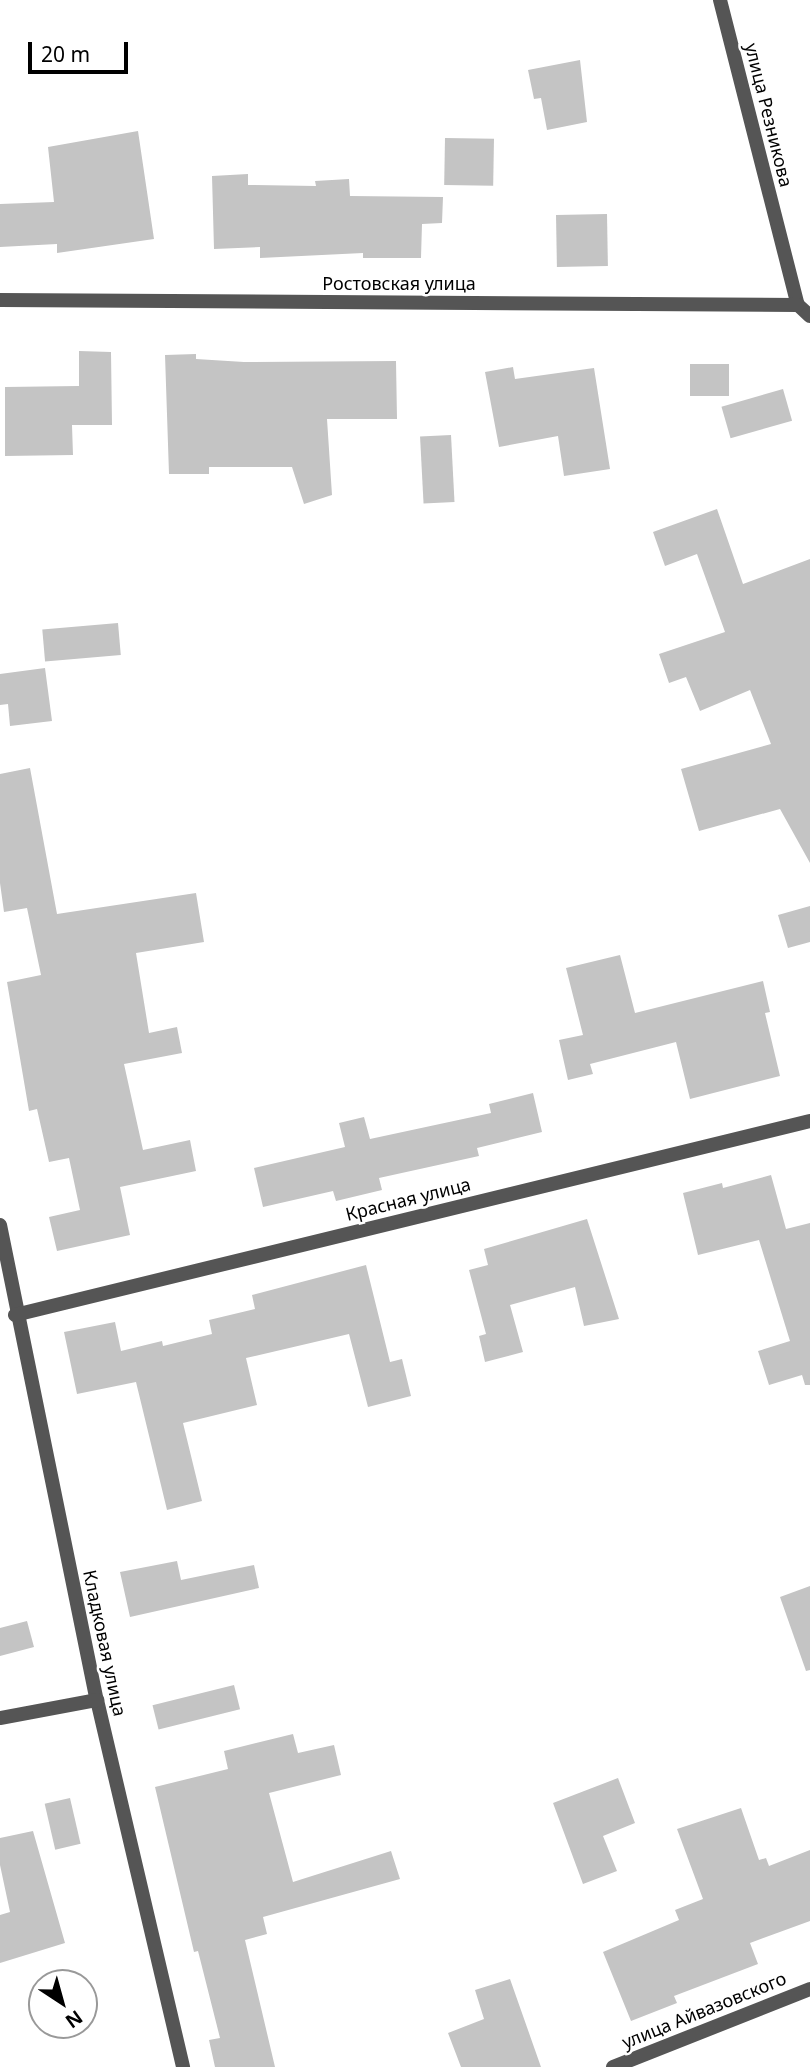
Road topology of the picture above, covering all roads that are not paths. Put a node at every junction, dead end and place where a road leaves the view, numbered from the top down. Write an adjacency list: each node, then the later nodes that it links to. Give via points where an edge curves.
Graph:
1 (720, 0): 3 (street, улица Резникова)
2 (0, 299): 3 (street, Ростовская улица)
3 (798, 305): 4 (street)
4 (810, 316)
5 (810, 1121): 7 (street, Красная улица)
6 (0, 1225): 7 (street, Кладковая улица)
7 (15, 1315): 8 (street, Кладковая улица)
8 (97, 1700): 9 (street); 11 (street, Кладковая улица)
9 (0, 1718)
10 (810, 1989): 12 (street, улица Айвазовского)
11 (183, 2067)
12 (613, 2067)

